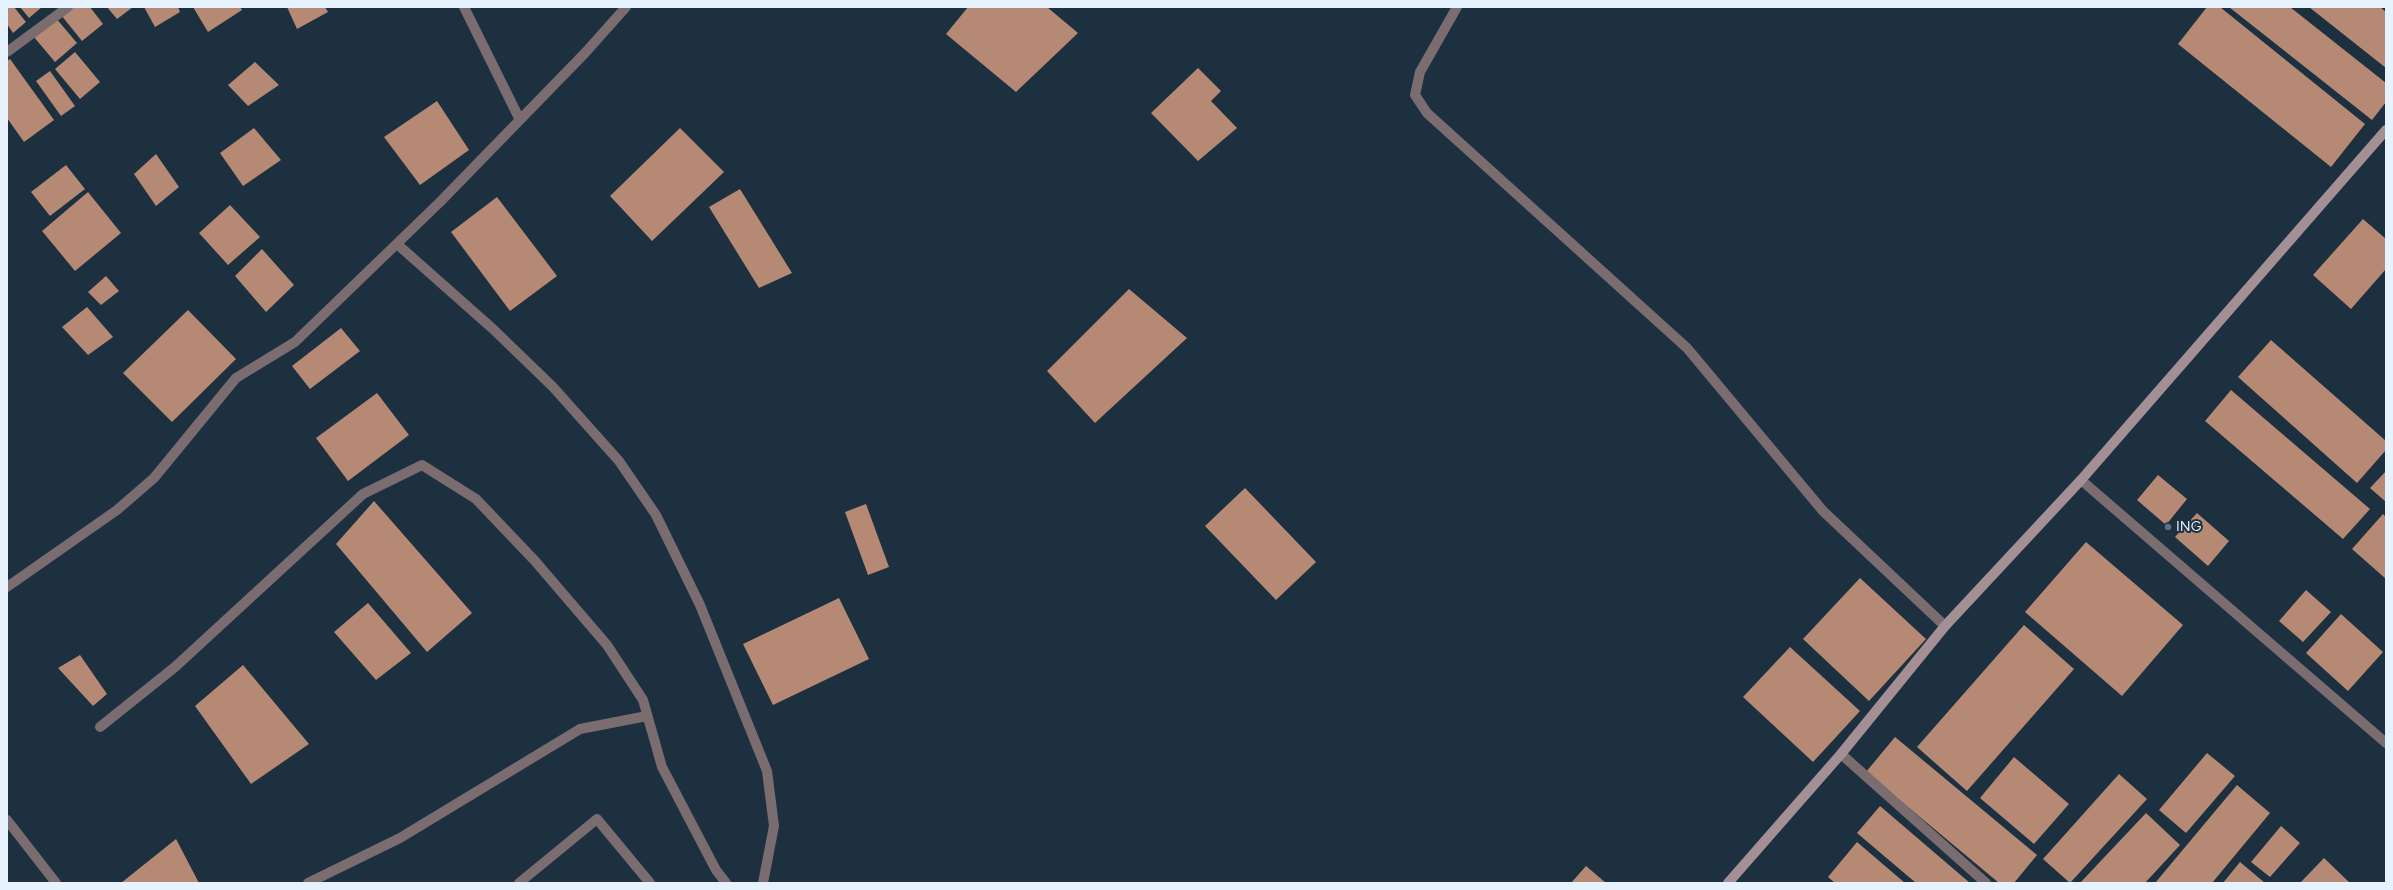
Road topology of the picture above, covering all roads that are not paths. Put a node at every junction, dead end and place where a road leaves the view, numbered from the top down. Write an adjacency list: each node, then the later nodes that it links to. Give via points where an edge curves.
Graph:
1 (68, 7): 5 (street)
2 (464, 7): 6 (street)
3 (626, 7): 6 (street)
4 (1457, 7): 11 (street, via 1420,72 1415,95 1427,113 1687,348 1822,511)
5 (7, 52)
6 (520, 120): 8 (street)
7 (2386, 130): 9 (street)
8 (397, 244): 10 (street, via 295,342 236,378 154,478 117,510); 22 (street, via 493,329 553,387 619,461 656,515 700,605 767,771 774,826)
9 (2081, 480): 11 (street); 14 (street)
10 (7, 587)
11 (1945, 626): 15 (street)
12 (647, 716): 13 (street, via 642,700 607,645 536,561 476,499 422,465 363,494 175,667); 18 (street, via 580,729 400,838); 21 (street, via 662,767 716,870)
13 (100, 727)
14 (2386, 743)
15 (1841, 754): 23 (street); 24 (street)
16 (7, 820): 17 (street)
17 (56, 883)
18 (308, 883)
19 (519, 883): 20 (street, via 597,819)
20 (650, 883)
21 (726, 883)
22 (763, 883)
23 (1728, 883)
24 (1986, 883)

